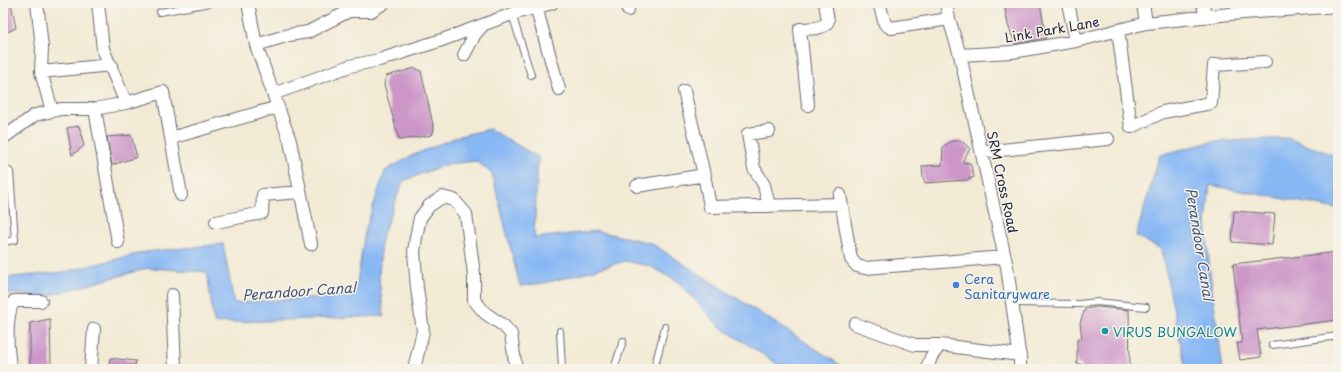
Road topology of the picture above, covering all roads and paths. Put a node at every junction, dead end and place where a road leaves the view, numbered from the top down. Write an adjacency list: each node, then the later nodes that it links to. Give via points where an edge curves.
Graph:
1 (37, 3): 29 (street, via 42,47)
2 (98, 3): 28 (street, via 103,49)
3 (210, 3): 17 (lane)
4 (248, 3): 24 (street)
5 (384, 3): 24 (street, via 371,11 349,11 308,32)
6 (552, 3): 14 (street)
7 (825, 3): 35 (street, via 827,24 822,27 800,29)
8 (879, 3): 19 (street, via 885,24 891,28)
9 (946, 3): 19 (street, SRM Cross Road)
10 (1068, 3): 23 (street)
11 (1143, 3): 21 (street)
12 (1203, 3): 18 (street)
13 (1338, 6): 15 (street, Link Park Lane)
14 (536, 7): 16 (street); 31 (street)
15 (1272, 7): 18 (street, Link Park Lane)
16 (510, 8): 20 (street); 30 (lane)
17 (160, 12)
18 (1205, 17): 21 (street, Link Park Lane)
19 (949, 19): 26 (street, SRM Cross Road)
20 (484, 24): 25 (street, via 475,34); 33 (street, via 379,60 350,66)
21 (1146, 24): 22 (street, Link Park Lane)
22 (1118, 30): 23 (street, Link Park Lane); 27 (street, via 1131,127 1163,112 1211,103 1214,65)
23 (1076, 41): 26 (street, Link Park Lane, via 1012,52)
24 (256, 45): 33 (street)
25 (464, 55)
26 (960, 55): 43 (street, SRM Cross Road)
27 (1265, 62)
28 (110, 65): 29 (street); 34 (street)
29 (41, 72): 38 (street)
30 (531, 75)
31 (559, 89)
32 (684, 91): 45 (street)
33 (273, 94): 36 (street)
34 (126, 103): 37 (street); 41 (street, via 163,92)
35 (808, 105)
36 (278, 107): 41 (street); 47 (street, via 290,141)
37 (95, 109): 38 (street); 52 (street)
38 (52, 111): 40 (street, via 35,115)
39 (769, 131): 49 (street, via 748,134 754,168 764,185)
40 (3, 138)
41 (171, 138): 48 (street)
42 (1108, 139): 43 (street)
43 (982, 152): 54 (street, SRM Cross Road)
44 (3, 166): 51 (lane, via 10,172 16,240)
45 (705, 175): 46 (street); 49 (street, via 710,207)
46 (637, 186)
47 (300, 192): 50 (street, via 262,195 262,213); 53 (street)
48 (181, 195)
49 (769, 206): 54 (street, via 840,200 851,259 856,266 865,268)
50 (216, 222)
51 (3, 242)
52 (118, 242)
53 (311, 244)
54 (1005, 257): 57 (street, SRM Cross Road)
55 (172, 295): 70 (street)
56 (41, 301): 68 (street, via 14,302 11,307 8,316 9,359)
57 (1012, 303): 58 (lane, via 1098,302); 67 (street, SRM Cross Road)
58 (1146, 308)
59 (855, 324): 65 (street, via 915,345)
60 (665, 327): 75 (lane)
61 (94, 329): 69 (street)
62 (560, 331): 73 (lane)
63 (1338, 336): 66 (lane)
64 (623, 341): 74 (lane)
65 (940, 345): 67 (street); 76 (street, via 931,357)
66 (1272, 345)
67 (1020, 355): 77 (street, SRM Cross Road)
68 (12, 369)
69 (92, 369)
70 (175, 369)
71 (414, 369): 72 (street, via 423,331 414,252 416,237 420,218 429,206 442,197 454,200 466,214 474,274 474,300 485,313 511,334)
72 (516, 369)
73 (562, 369)
74 (614, 369)
75 (654, 369)
76 (927, 369)
77 (1020, 369)

